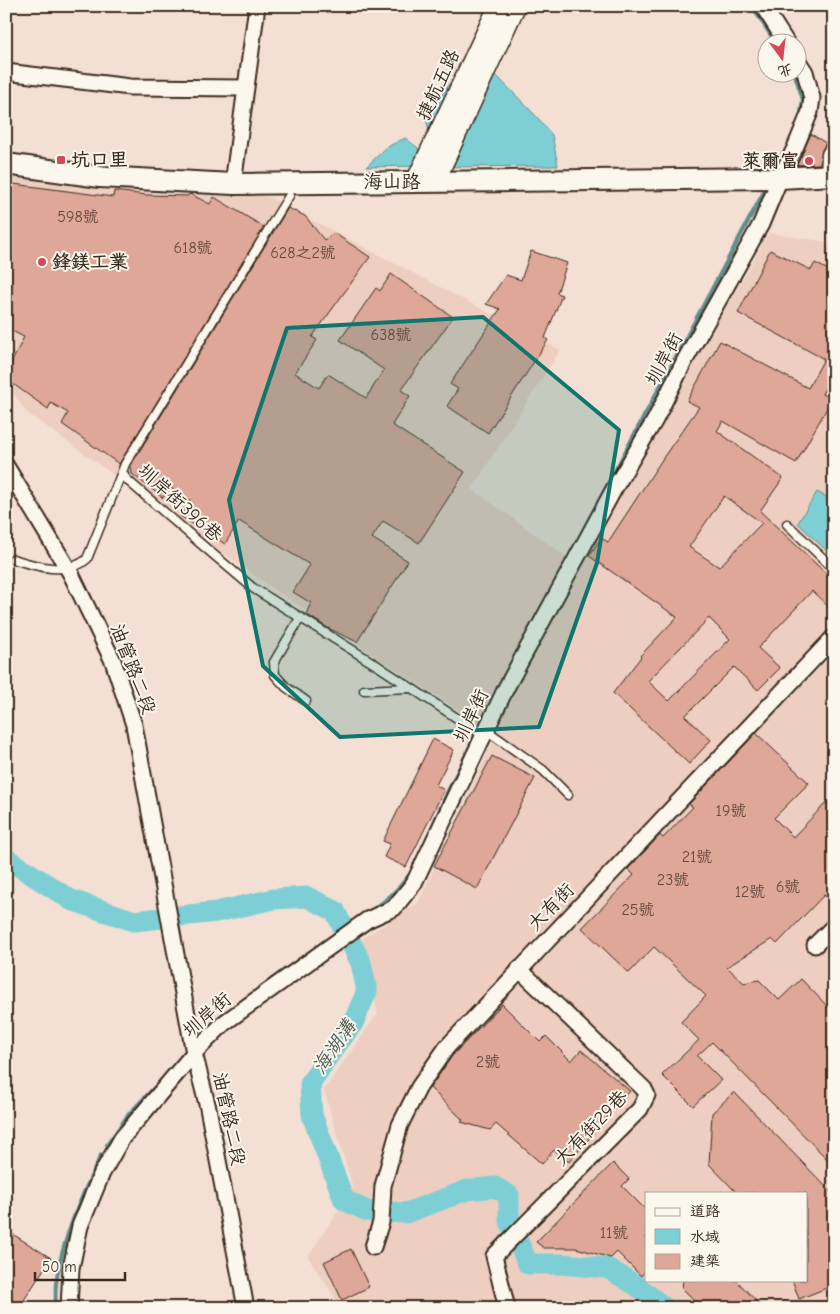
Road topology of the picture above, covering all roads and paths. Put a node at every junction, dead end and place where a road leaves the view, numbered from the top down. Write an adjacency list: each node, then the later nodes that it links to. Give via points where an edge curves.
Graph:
1 (257, 6): 8 (street)
2 (498, 6): 13 (street, 捷航五路)
3 (516, 6): 13 (street, 捷航五路)
4 (763, 6): 5 (street)
5 (780, 32)
6 (6, 72): 8 (street, via 130,87)
7 (808, 82): 12 (street, 圳岸街, via 812,98 810,112)
8 (245, 88): 14 (street)
9 (834, 150): 11 (street)
10 (6, 164): 14 (main road, 海山路, via 100,177)
11 (832, 174): 12 (main road, 海山路)
12 (780, 178): 13 (main road, 海山路); 27 (street, 圳岸街, via 761,224 614,489)
13 (425, 182): 14 (main road, 海山路)
14 (234, 184)
15 (289, 196): 17 (lane, 圳岸街396巷)
16 (6, 466): 20 (street, 油管路二段)
17 (122, 472): 20 (lane, via 87,559 79,566); 22 (lane, 圳岸街396巷, via 238,576)
18 (787, 524): 21 (lane)
19 (13, 560): 20 (lane, via 37,567)
20 (68, 568): 32 (street, 油管路二段, via 113,661 134,725)
21 (834, 569)
22 (300, 618): 24 (lane, 圳岸街396巷); 26 (lane, via 274,662 275,674 286,687)
23 (834, 637): 31 (street, 大有街)
24 (410, 688): 25 (lane); 27 (lane, 圳岸街396巷)
25 (364, 690)
26 (306, 701)
27 (484, 734): 28 (lane, 圳岸街396巷, via 542,770); 32 (street, 圳岸街, via 414,883 394,908 367,920 328,946 224,1023)
28 (568, 795)
29 (834, 926): 30 (street)
30 (815, 945)
31 (519, 970): 33 (street, 大有街, via 447,1047 419,1087 400,1126 383,1186 381,1222); 36 (street, 大有街29巷, via 647,1095 640,1109 494,1256)
32 (194, 1053): 34 (street, 圳岸街, via 122,1138 102,1173 80,1226 71,1268); 35 (street, 油管路二段, via 208,1108)
33 (373, 1247)
34 (68, 1308)
35 (246, 1308)
36 (507, 1308)

